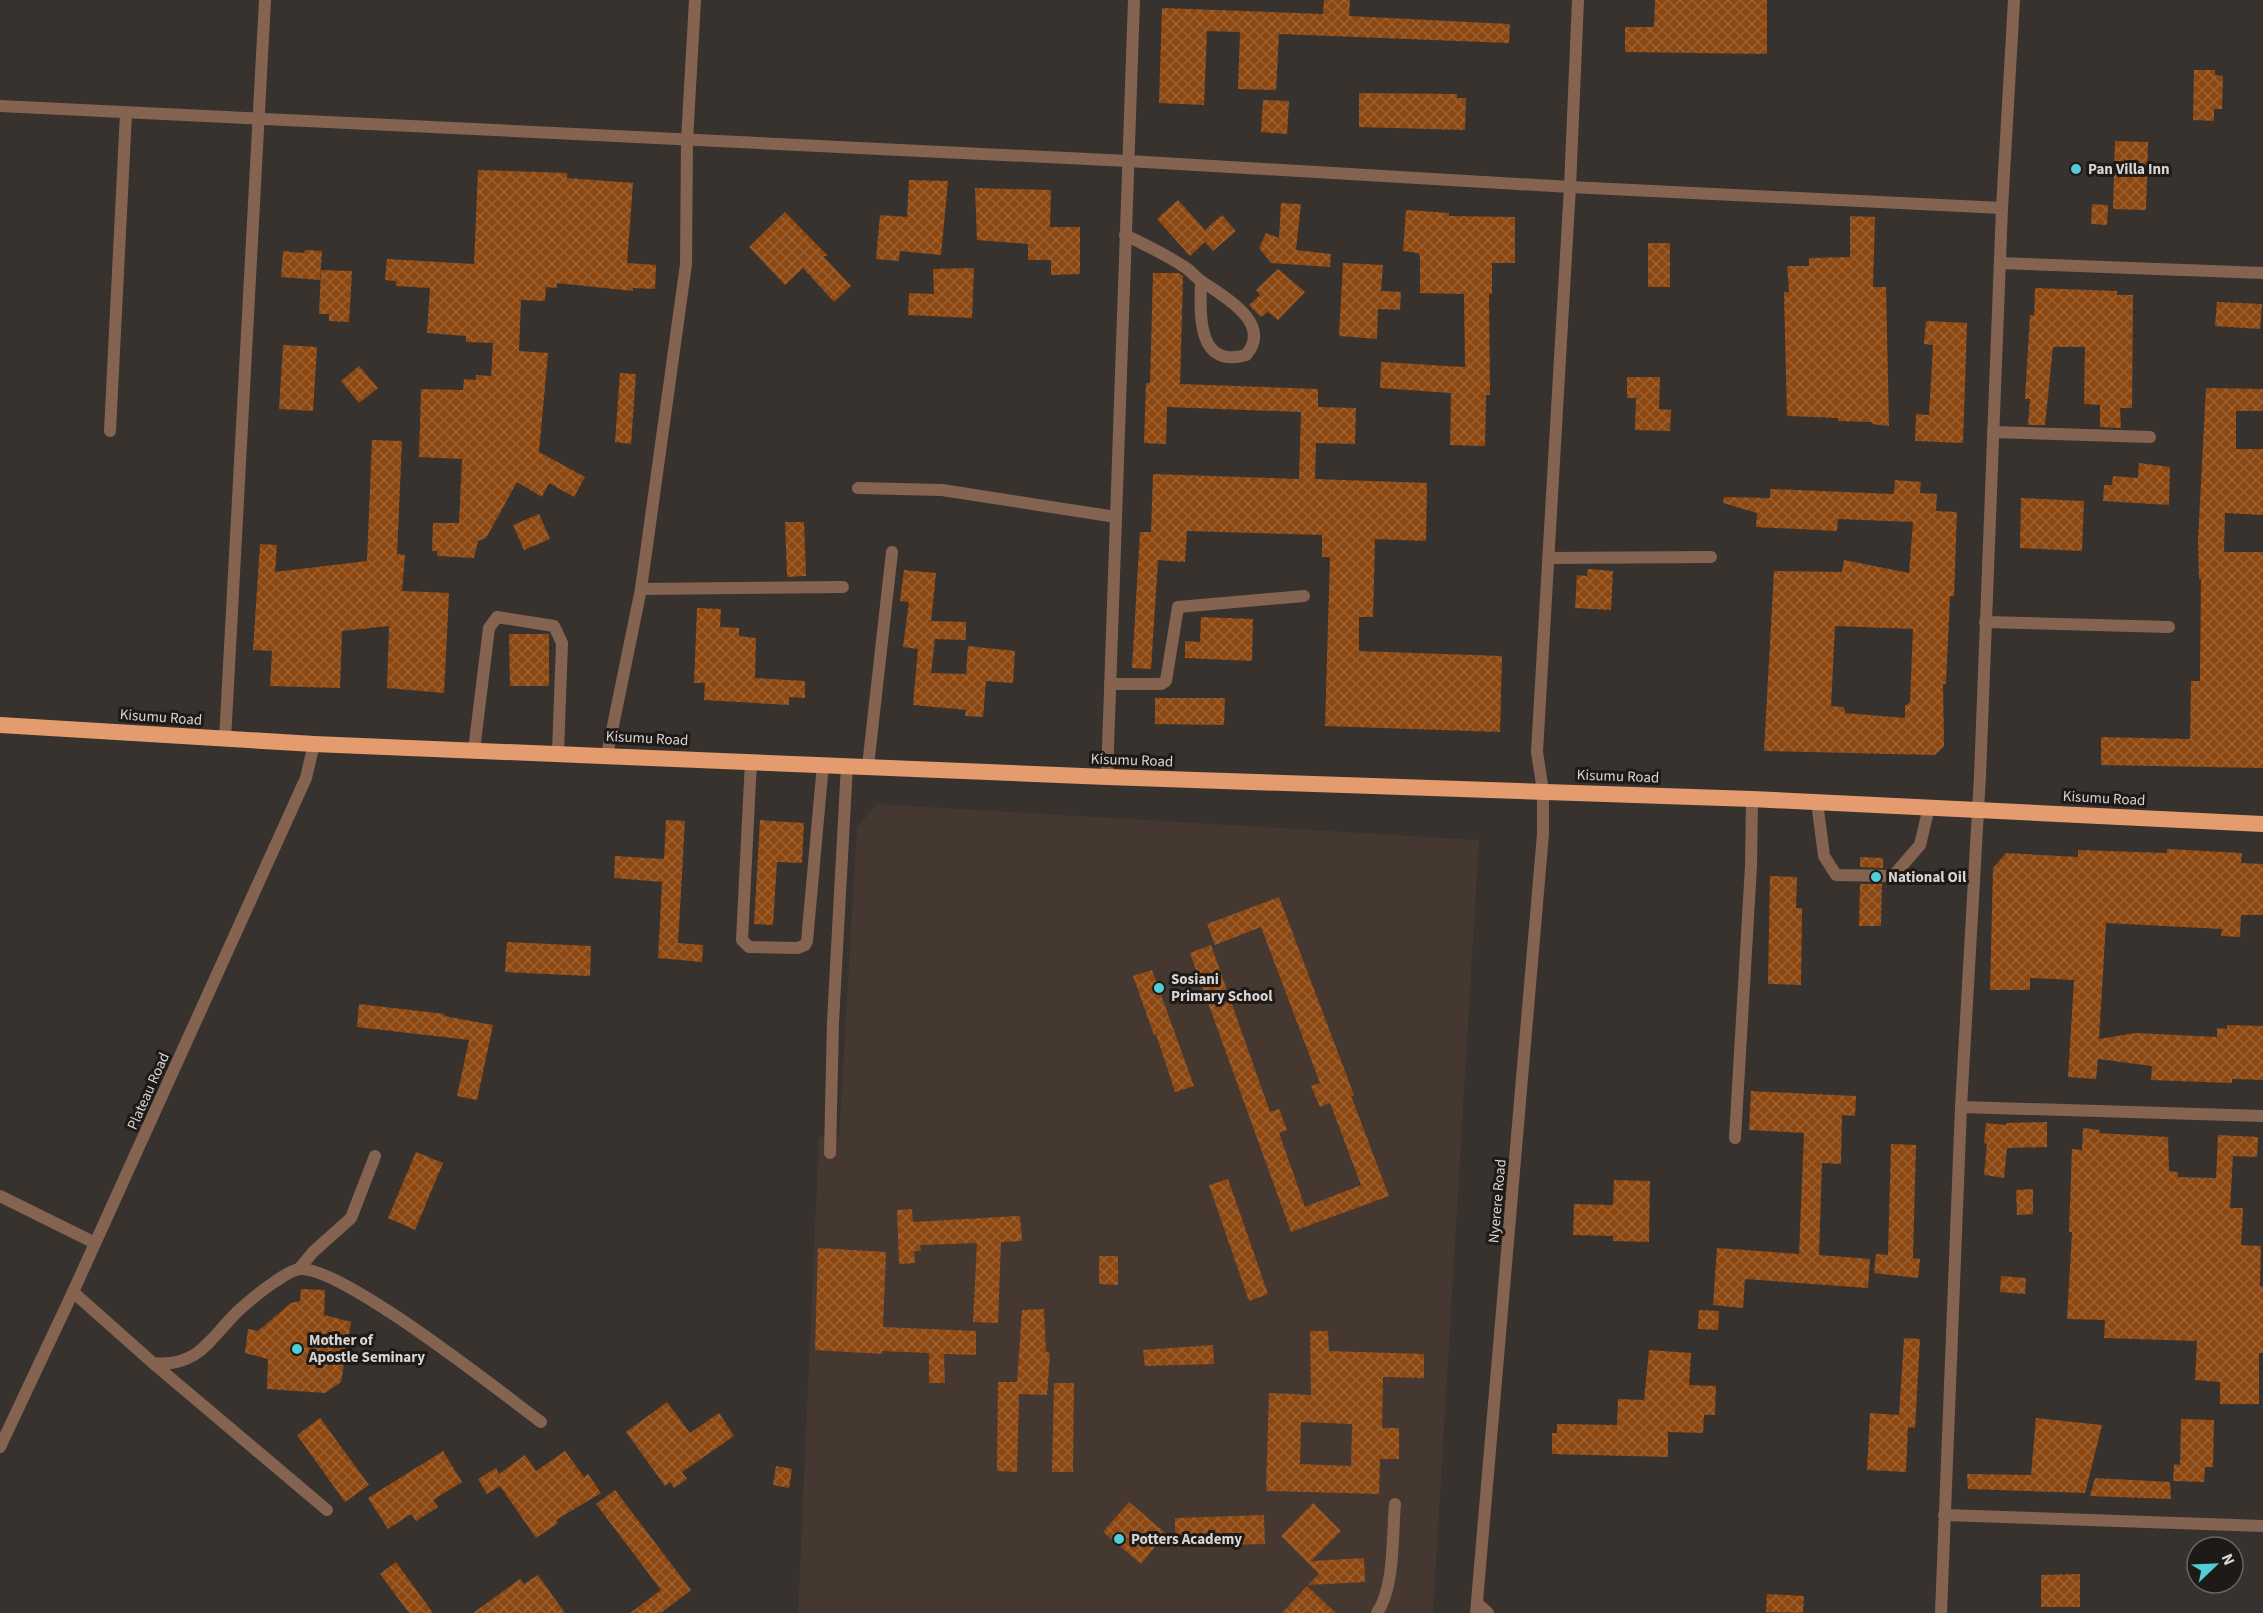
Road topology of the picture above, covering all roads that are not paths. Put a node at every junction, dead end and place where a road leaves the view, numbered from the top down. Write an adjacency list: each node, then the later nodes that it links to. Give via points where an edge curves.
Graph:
1 (265, 0): 8 (street)
2 (695, 0): 9 (street)
3 (1134, 0): 10 (street)
4 (1578, 0): 11 (street, Nyerere Road)
5 (2014, 0): 12 (street)
6 (0, 106): 7 (street)
7 (126, 113): 8 (street); 17 (street)
8 (260, 120): 9 (street); 32 (street)
9 (687, 140): 10 (street); 26 (street, via 686,264)
10 (1128, 161): 11 (street); 13 (street)
11 (1570, 187): 12 (street); 24 (street, Nyerere Road)
12 (2002, 208): 14 (street)
13 (1125, 234): 16 (street, via 1189,270); 21 (street)
14 (2000, 263): 15 (street); 18 (street)
15 (2263, 273)
16 (1201, 282): 16 (street, via 1202,330 1207,342 1224,357 1246,355 1254,337 1244,312)
17 (110, 431)
18 (1993, 432): 19 (street); 28 (street)
19 (2150, 438)
20 (858, 488): 21 (street, via 942,490)
21 (1116, 517): 30 (street)
22 (891, 552): 40 (street)
23 (1711, 557): 24 (street)
24 (1548, 558): 42 (street, Nyerere Road, via 1537,752)
25 (843, 587): 26 (street)
26 (641, 589): 36 (street)
27 (1304, 596): 30 (street, via 1178,608 1166,681)
28 (1984, 622): 29 (street); 46 (street)
29 (2169, 627)
30 (1110, 684): 41 (street)
31 (0, 725): 32 (highway, Kisumu Road)
32 (225, 740): 33 (highway, Kisumu Road)
33 (314, 744): 34 (highway, Kisumu Road); 54 (street, Plateau Road, via 306,778)
34 (474, 750): 35 (highway, Kisumu Road); 35 (street, via 489,628 497,617 554,626 558,632 562,643)
35 (558, 753): 36 (highway, Kisumu Road)
36 (607, 755): 37 (highway, Kisumu Road)
37 (751, 761): 38 (highway, Kisumu Road); 38 (street, via 742,940 749,947 798,948 807,941)
38 (823, 764): 39 (highway, Kisumu Road)
39 (847, 765): 40 (highway, Kisumu Road); 51 (street)
40 (868, 766): 41 (highway, Kisumu Road)
41 (1107, 777): 42 (highway, Kisumu Road)
42 (1543, 791): 43 (highway, Kisumu Road); 64 (street, Nyerere Road, via 1542,846)
43 (1752, 799): 44 (highway, Kisumu Road); 50 (street)
44 (1817, 802): 45 (highway, Kisumu Road); 45 (street, via 1824,856 1836,875 1893,876 1920,846)
45 (1929, 807): 46 (highway, Kisumu Road)
46 (1976, 809): 47 (highway, Kisumu Road); 48 (street)
47 (2263, 824)
48 (1961, 1107): 49 (street); 62 (street)
49 (2263, 1116)
50 (1735, 1138)
51 (830, 1153)
52 (375, 1156): 55 (street, via 351,1218)
53 (0, 1196): 54 (street)
54 (95, 1243): 56 (street, Plateau Road)
55 (299, 1269): 57 (street, via 260,1292 204,1349 187,1360 169,1365); 58 (street, via 318,1272 365,1295)
56 (74, 1292): 57 (street); 59 (street, Plateau Road)
57 (153, 1363): 61 (street)
58 (541, 1422)
59 (0, 1447)
60 (1395, 1504): 65 (street, via 1388,1585)
61 (327, 1510)
62 (1944, 1515): 63 (street); 67 (street)
63 (2263, 1526)
64 (1477, 1608): 66 (street)
65 (1377, 1613)
66 (1488, 1613)
67 (1941, 1613)

